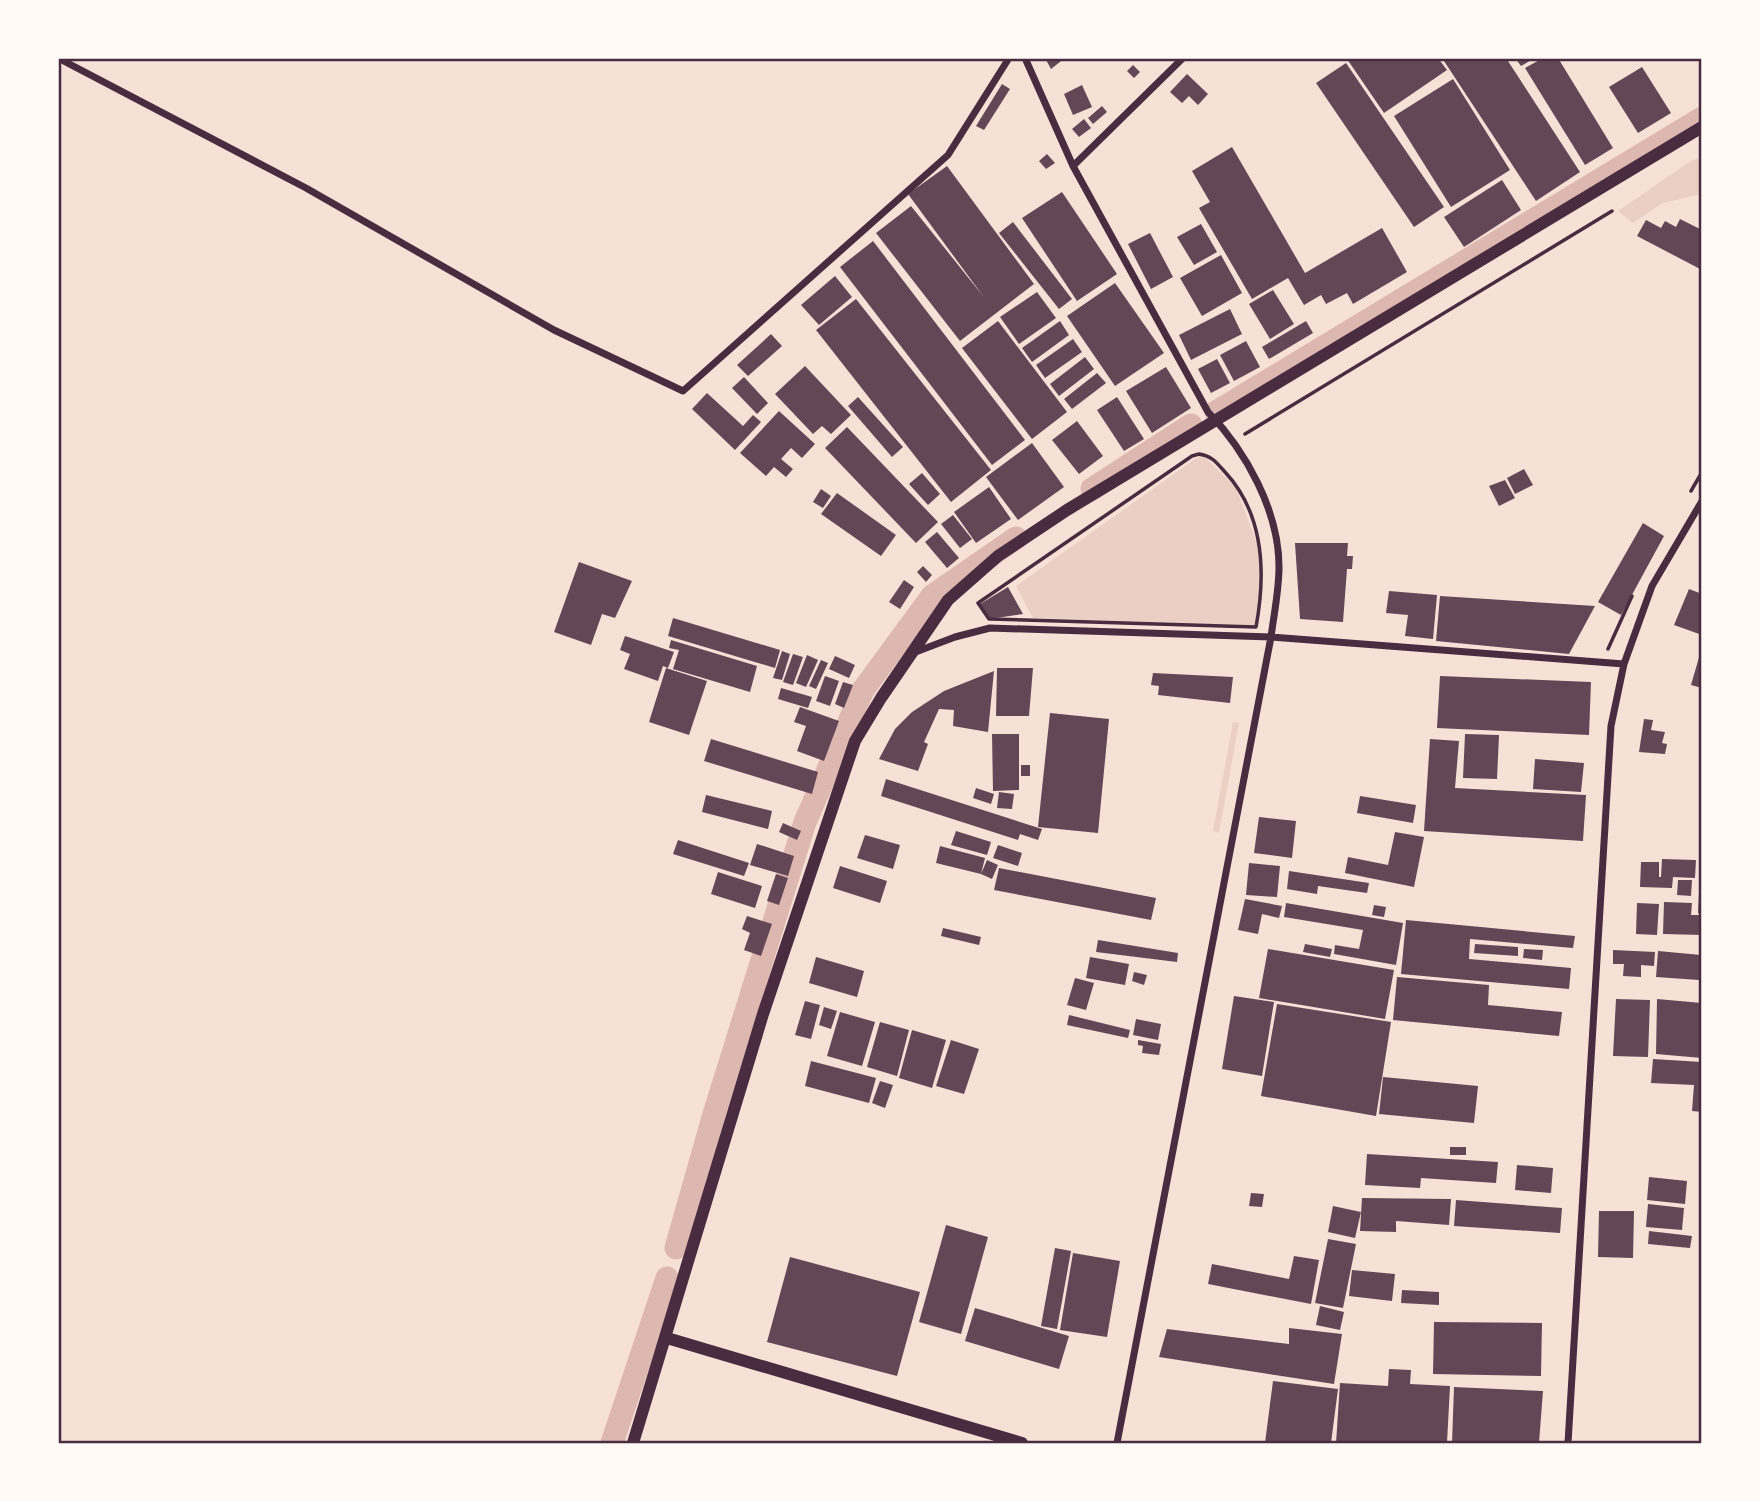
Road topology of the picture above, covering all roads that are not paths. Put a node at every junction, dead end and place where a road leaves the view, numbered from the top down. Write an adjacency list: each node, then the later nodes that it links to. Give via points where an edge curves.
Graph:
1 (58, 58): 2 (street, via 306,188 554,330 683,391 948,155)
2 (1009, 58)
3 (1025, 58): 8 (street)
4 (1183, 58): 8 (street)
5 (1702, 127): 7 (street)
6 (1702, 136): 7 (street)
7 (1684, 138): 9 (street)
8 (1073, 166): 9 (street, via 1208,412)
9 (1218, 422): 11 (street, via 1234,443 1271,515 1279,568); 12 (street, via 1143,462 998,556 947,600)
10 (1702, 501): 13 (street, via 1652,586)
11 (1271, 637): 12 (street, via 990,628); 13 (street); 17 (street)
12 (911, 653): 14 (street, via 855,741 763,1014)
13 (1624, 664): 18 (street, via 1611,726)
14 (667, 1338): 15 (street); 16 (street)
15 (633, 1443)
16 (1022, 1443)
17 (1116, 1443)
18 (1568, 1443)

